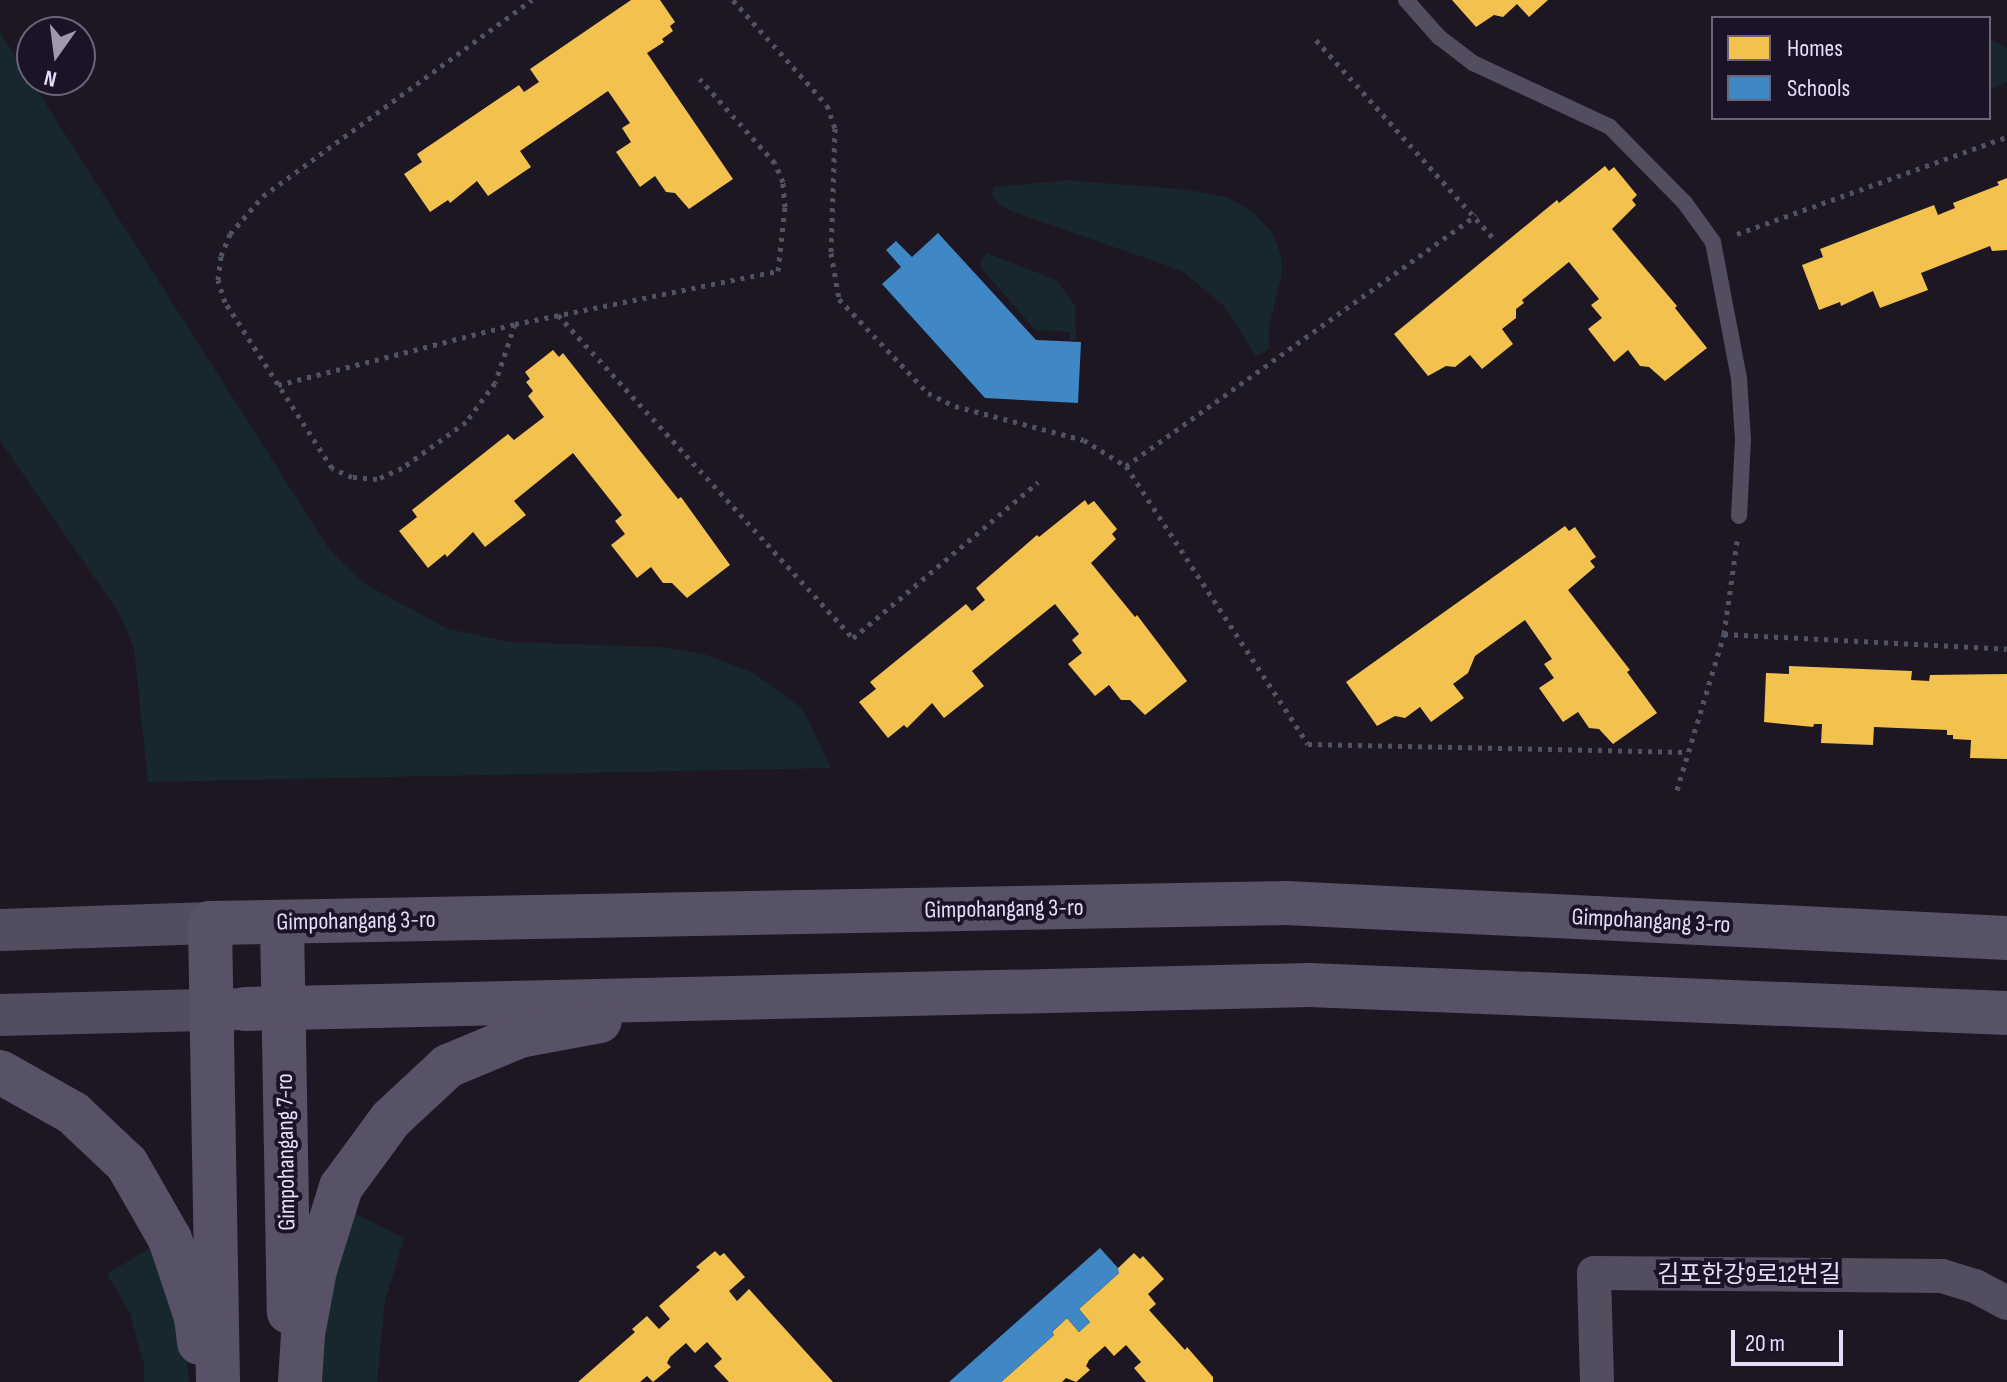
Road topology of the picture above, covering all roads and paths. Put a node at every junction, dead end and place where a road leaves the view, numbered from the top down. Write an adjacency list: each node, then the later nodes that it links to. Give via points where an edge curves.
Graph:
1 (532, 0): 12 (path, via 263,196 230,234 218,280 225,302)
2 (733, 0): 13 (path, via 827,105 835,128 831,253 839,299 928,393 955,406 1084,440)
3 (1406, 0): 9 (lane, via 1439,37 1473,63 1610,127 1685,203)
4 (1316, 40): 7 (path)
5 (700, 79): 10 (path, via 775,163 783,182 778,271)
6 (2007, 137): 9 (path)
7 (1476, 215): 8 (path); 13 (path)
8 (1495, 240)
9 (1713, 242): 15 (lane, via 1739,378)
10 (558, 314): 11 (path); 14 (path, via 853,638)
11 (515, 324): 12 (path); 12 (path, via 495,383 466,422 402,468 377,479 332,468)
12 (278, 385)
13 (1126, 466): 18 (path, via 1308,744)
14 (1038, 482)
15 (1739, 516): 16 (path)
16 (1724, 634): 17 (path); 18 (path)
17 (2007, 649)
18 (1688, 752): 19 (path)
19 (1677, 790)
20 (210, 923): 21 (main road, Gimpohangang 3-ro); 22 (street, Gimpohangang 3-ro); 25 (main road, Gimpohangang 7-ro)
21 (282, 923): 23 (main road, Gimpohangang 3-ro, via 1286,903); 25 (main road, Gimpohangang 7-ro)
22 (0, 930)
23 (2007, 938)
24 (749, 995): 25 (main road); 26 (main road, via 1309,985); 33 (main road, via 520,1036 448,1066 391,1119 341,1187 315,1270)
25 (246, 1009): 27 (street); 31 (main road, Gimpohangang 7-ro); 32 (main road, Gimpohangang 7-ro)
26 (2007, 1013)
27 (0, 1015)
28 (0, 1072): 30 (main road, via 73,1113 127,1164 170,1239 196,1317)
29 (2007, 1303): 34 (street, 김포한강9로12번길, via 1942,1276 1594,1273)
30 (203, 1382)
31 (218, 1382)
32 (290, 1382)
33 (300, 1382)
34 (1597, 1382)

